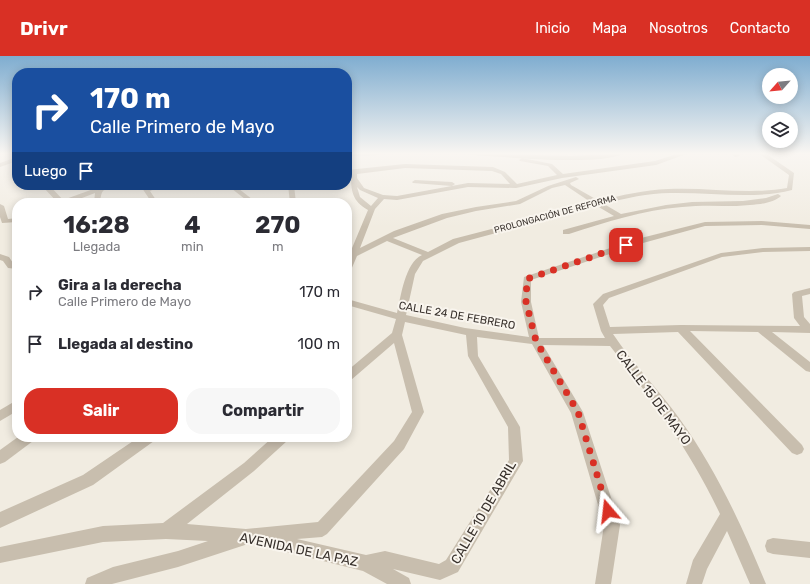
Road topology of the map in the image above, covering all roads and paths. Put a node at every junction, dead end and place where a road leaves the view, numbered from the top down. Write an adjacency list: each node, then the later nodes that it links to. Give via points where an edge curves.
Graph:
1 (352, 178): 20 (street, via 353,191 359,202)
2 (354, 178): 14 (street, via 362,189)
3 (508, 178): 9 (street)
4 (571, 178): 6 (street)
5 (792, 178): 13 (street, via 790,189)
6 (564, 179): 9 (street); 18 (street, via 569,186); 25 (street, via 518,203 445,216)
7 (415, 182): 8 (street)
8 (468, 184): 9 (street); 14 (street, via 397,198)
9 (516, 186)
10 (49, 190): 15 (street)
11 (95, 190): 16 (street)
12 (237, 190): 17 (street)
13 (784, 191): 18 (street, PROLONGACIÓN DE REFORMA, via 669,191 628,195); 21 (street, PROLONGACIÓN DE REFORMA, via 759,202 681,205)
14 (382, 197): 20 (street)
15 (57, 198)
16 (75, 198)
17 (247, 198)
18 (595, 203): 21 (street); 28 (street, PROLONGACIÓN DE REFORMA, via 456,241)
19 (0, 206): 22 (street, via 5,221)
20 (372, 209): 27 (street)
21 (618, 215): 24 (street, PROLONGACIÓN DE REFORMA)
22 (12, 220)
23 (810, 227): 43 (street, via 762,223 712,223 640,241 527,279 526,302)
24 (566, 232)
25 (387, 238): 27 (street); 28 (street)
26 (810, 249): 40 (street, CALLE 15 DE MAYO, via 763,250 720,255 606,296 598,304)
27 (354, 254): 30 (street)
28 (427, 254): 36 (street, PROLONGACIÓN DE REFORMA, via 420,259 411,274)
29 (0, 257): 31 (street)
30 (352, 259)
31 (12, 264)
32 (12, 266): 33 (street)
33 (0, 268)
34 (810, 291): 38 (street, via 797,294 798,318)
35 (352, 304): 36 (street, CALLE 24 DE FEBRERO)
36 (402, 319): 41 (street, CALLE 24 DE FEBRERO); 42 (street, PROLONGACIÓN DE REFORMA)
37 (681, 328): 39 (street); 40 (street); 52 (street)
38 (806, 328): 39 (street)
39 (761, 329): 45 (street)
40 (606, 331): 44 (street, CALLE 15 DE MAYO)
41 (471, 332): 43 (street, CALLE 24 DE FEBRERO); 61 (street, CALLE 10 DE ABRIL, via 473,356 514,427 516,461 452,566 440,572 384,559)
42 (397, 335): 46 (street); 57 (street, via 418,412 399,446 322,529)
43 (536, 341): 44 (street, CALLE 24 DE FEBRERO); 64 (street, via 578,412 612,525)
44 (613, 342): 54 (street, CALLE 15 DE MAYO, via 666,409 694,450)
45 (810, 368)
46 (352, 373)
47 (12, 408): 48 (street)
48 (0, 416)
49 (21, 442): 53 (street)
50 (142, 442): 55 (street, via 88,480)
51 (276, 442): 56 (street, via 249,467)
52 (797, 449)
53 (0, 458)
54 (728, 514): 65 (street, via 699,566); 66 (street, CALLE 15 DE MAYO)
55 (0, 520)
56 (166, 531): 57 (street, AVENIDA DE LA PAZ); 60 (street, AVENIDA DE LA PAZ, via 103,534)
57 (247, 536): 61 (street, AVENIDA DE LA PAZ); 62 (street)
58 (773, 546): 59 (street)
59 (810, 550)
60 (0, 555)
61 (366, 563): 63 (street, AVENIDA DE LA PAZ)
62 (93, 584)
63 (404, 584)
64 (603, 584)
65 (694, 584)
66 (758, 584)

